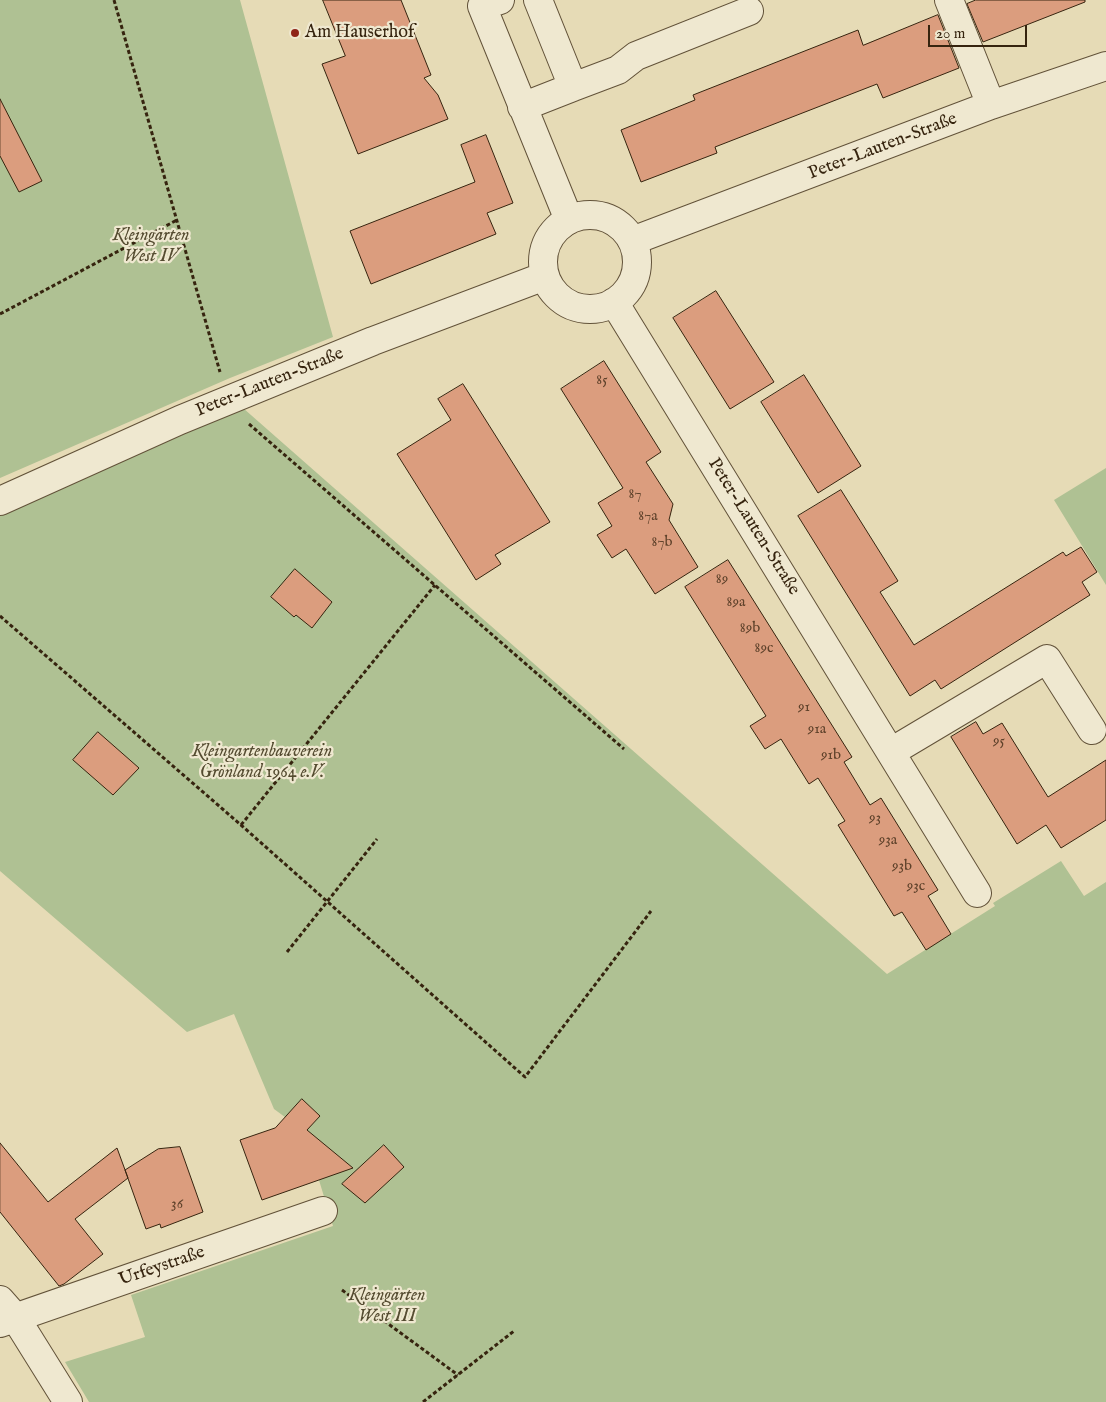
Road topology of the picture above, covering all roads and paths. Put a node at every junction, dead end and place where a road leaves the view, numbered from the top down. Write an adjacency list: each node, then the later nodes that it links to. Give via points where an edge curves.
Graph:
1 (114, 0): 10 (path)
2 (500, 0): 9 (street, via 482,6)
3 (538, 0): 7 (street)
4 (949, 0): 8 (street)
5 (749, 11): 7 (street, via 636,56 618,70)
6 (1106, 66): 8 (street, Peter-Lauten-Straße)
7 (573, 87): 9 (street)
8 (991, 106): 12 (street, Peter-Lauten-Straße)
9 (522, 107): 11 (street)
10 (177, 220): 15 (path); 16 (path)
11 (569, 220): 12 (street, via 583,215 612,220); 13 (street, via 548,240 543,254)
12 (632, 241): 14 (street, via 637,256 632,285)
13 (545, 276): 14 (street, via 555,295 567,304 581,309 596,309); 16 (street, Peter-Lauten-Straße, via 373,341)
14 (614, 302): 22 (street, Peter-Lauten-Straße)
15 (0, 314)
16 (228, 401): 17 (street, Peter-Lauten-Straße); 21 (path, via 240,416)
17 (0, 501)
18 (435, 585): 23 (path)
19 (0, 616): 23 (path)
20 (1092, 730): 22 (street, via 1047,659)
21 (624, 749)
22 (891, 752): 25 (street, Peter-Lauten-Straße)
23 (241, 824): 26 (path)
24 (378, 839): 26 (path)
25 (977, 893)
26 (327, 903): 27 (path, via 525,1077); 28 (path)
27 (652, 911)
28 (288, 952)
29 (323, 1211): 31 (street, Urfeystraße)
30 (342, 1290): 33 (path)
31 (5, 1313): 34 (street)
32 (514, 1331): 33 (path)
33 (458, 1375): 35 (path)
34 (68, 1402)
35 (423, 1402)

